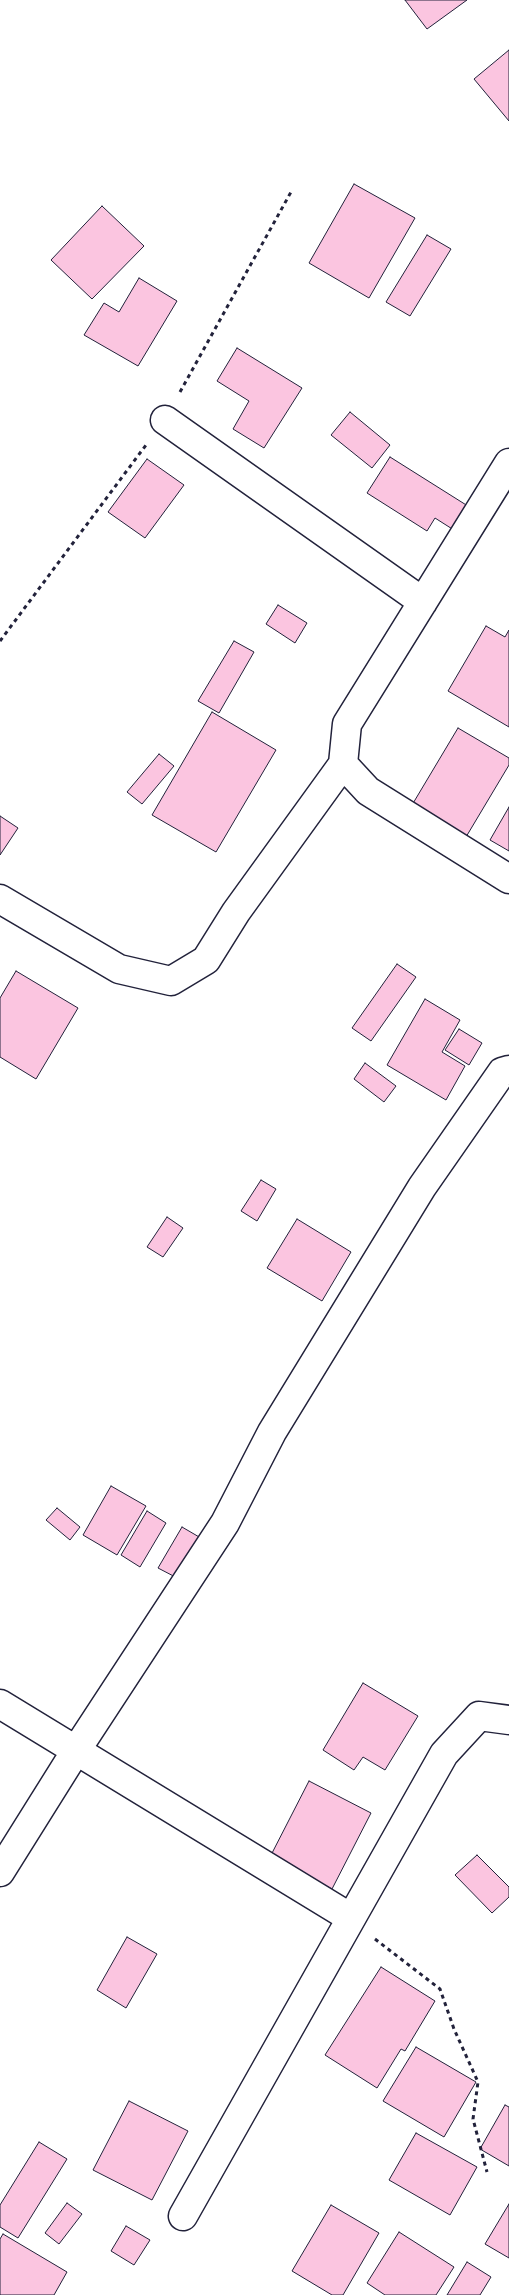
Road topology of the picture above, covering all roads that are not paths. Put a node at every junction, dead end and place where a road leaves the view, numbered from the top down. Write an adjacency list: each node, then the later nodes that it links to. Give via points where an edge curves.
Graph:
1 (165, 420): 3 (street)
2 (509, 464): 3 (street)
3 (423, 602): 4 (street, via 348,724)
4 (343, 764): 5 (street, via 368,790); 6 (street, via 236,912 206,960 171,982 119,969)
5 (509, 879)
6 (0, 899)
7 (509, 1070): 10 (street, via 502,1072 422,1187 272,1432 225,1523)
8 (0, 1704): 10 (street)
9 (509, 1720): 12 (street, via 480,1716 444,1754)
10 (77, 1749): 11 (street); 12 (street)
11 (0, 1872)
12 (351, 1918): 13 (street)
13 (183, 2216)

